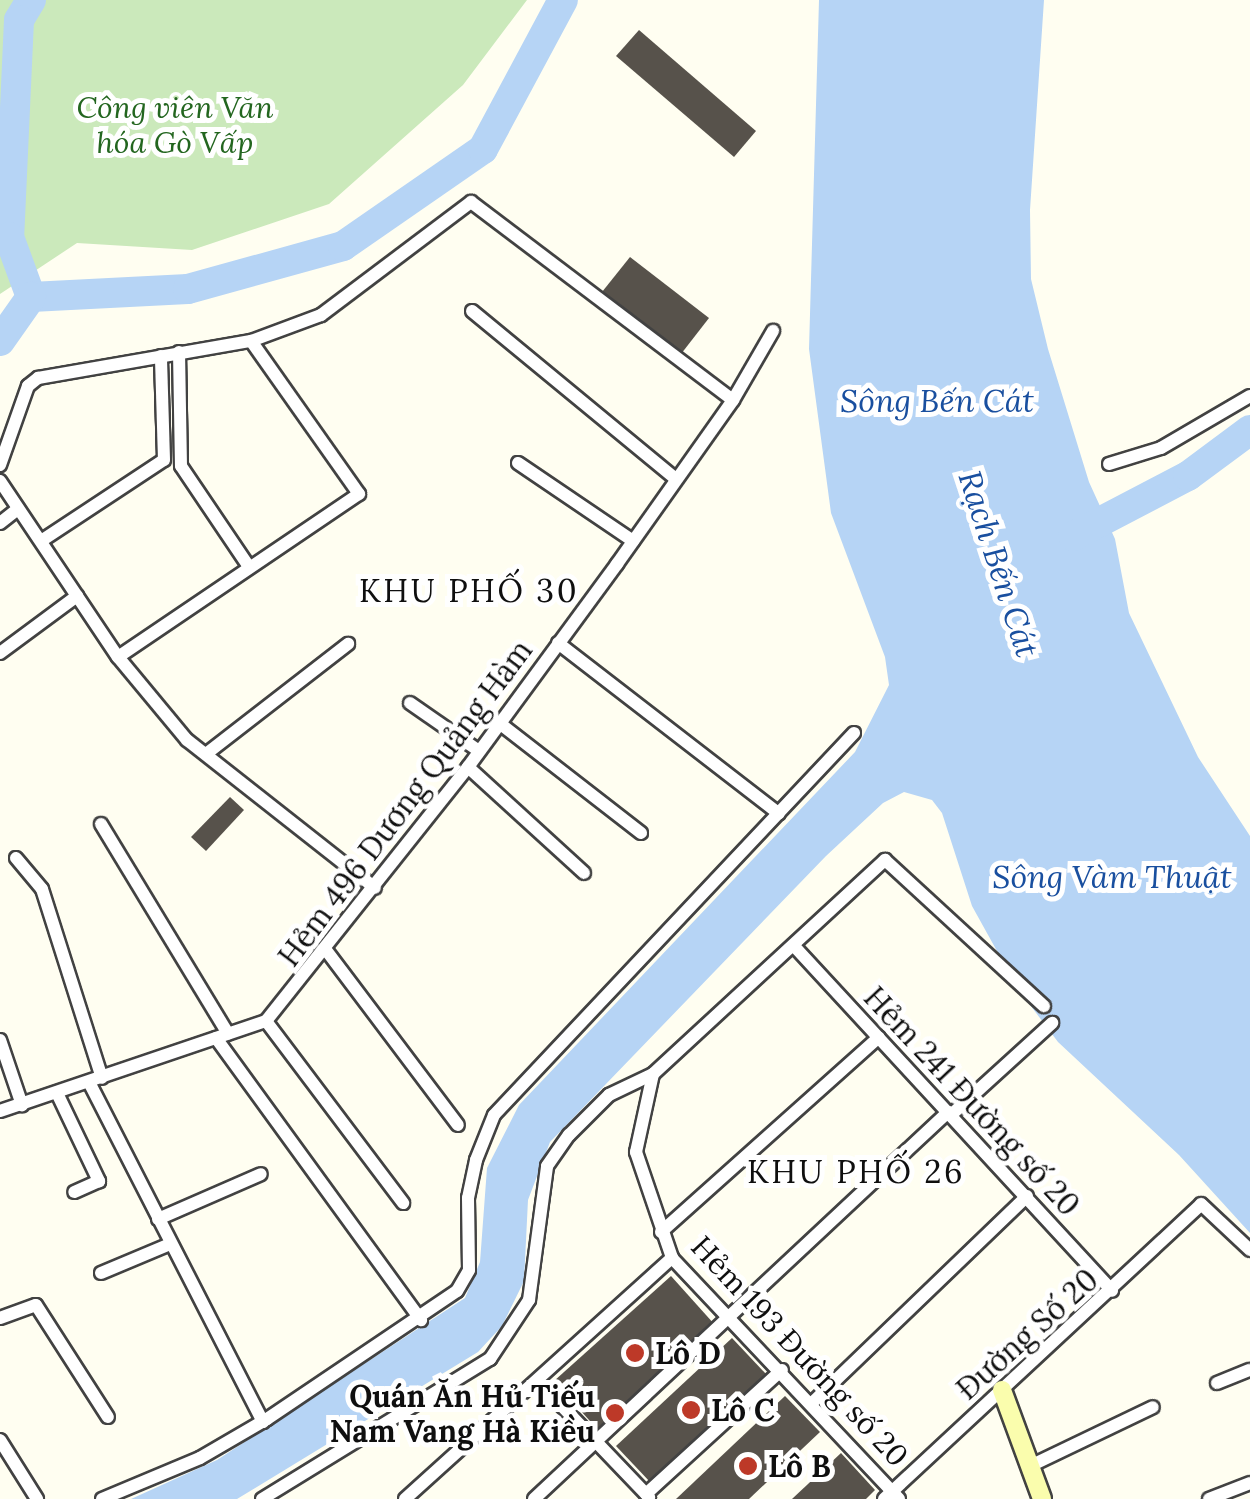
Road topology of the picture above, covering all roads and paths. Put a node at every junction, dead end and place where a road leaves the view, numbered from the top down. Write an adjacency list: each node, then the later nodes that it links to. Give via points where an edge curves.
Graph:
1 (472, 312): 13 (street)
2 (773, 331): 7 (street, Hẻm 496 Dương Quảng Hàm)
3 (251, 341): 4 (street); 7 (street, via 321,315 466,203 478,205); 19 (street, via 358,494)
4 (179, 352): 5 (street); 12 (street)
5 (161, 356): 8 (street); 11 (street, via 38,378 28,386)
6 (1250, 396): 10 (street, via 1161,448)
7 (733, 400): 13 (street, Hẻm 496 Dương Quảng Hàm)
8 (164, 460): 12 (street); 18 (street)
9 (518, 463): 17 (street)
10 (1109, 464)
11 (0, 465)
12 (181, 466): 19 (street)
13 (676, 479): 17 (street, Hẻm 496 Dương Quảng Hàm)
14 (0, 481): 15 (street)
15 (18, 508): 16 (street); 18 (street)
16 (0, 523)
17 (634, 540): 21 (street, Hẻm 496 Dương Quảng Hàm)
18 (40, 542): 20 (street)
19 (250, 567): 24 (street)
20 (77, 596): 23 (street); 24 (street)
21 (558, 643): 26 (street, Hẻm 496 Dương Quảng Hàm); 31 (street)
22 (348, 644): 29 (street)
23 (0, 654)
24 (118, 657): 29 (street)
25 (410, 704): 28 (street)
26 (498, 722): 28 (street, Hẻm 496 Dương Quảng Hàm); 33 (street)
27 (854, 733): 31 (street)
28 (478, 752): 30 (street, Hẻm 496 Dương Quảng Hàm)
29 (206, 754): 36 (street)
30 (468, 766): 35 (street); 36 (street, Hẻm 496 Dương Quảng Hàm)
31 (779, 814): 65 (street, via 494,1116 468,1198 469,1270 457,1291)
32 (101, 824): 42 (street)
33 (642, 833)
34 (16, 858): 46 (street, via 42,889)
35 (584, 874)
36 (374, 888): 38 (street, Hẻm 496 Dương Quảng Hàm)
37 (794, 946): 39 (street, via 885,860); 43 (street, Hẻm 241 Đường số 20); 45 (street)
38 (326, 950): 40 (street, Hẻm 496 Dương Quảng Hàm); 51 (street)
39 (1044, 1006)
40 (266, 1021): 42 (street); 55 (street)
41 (1052, 1023): 50 (street)
42 (222, 1036): 46 (street); 65 (street)
43 (879, 1037): 50 (street, Hẻm 241 Đường số 20); 57 (street)
44 (0, 1040): 48 (street)
45 (652, 1074): 57 (street, Hẻm 193 Đường số 20, via 636,1152); 83 (street, via 609,1095 547,1166 528,1300 490,1359)
46 (96, 1080): 47 (street); 56 (street)
47 (56, 1094): 48 (street); 53 (street, via 99,1181)
48 (22, 1105): 49 (street)
49 (0, 1111)
50 (950, 1113): 54 (street, Hẻm 241 Đường số 20); 64 (street)
51 (458, 1125)
52 (261, 1174): 56 (street)
53 (74, 1192)
54 (1026, 1196): 62 (street, Hẻm 241 Đường số 20); 71 (street)
55 (402, 1203)
56 (158, 1219): 58 (street)
57 (662, 1232): 60 (street, Hẻm 193 Đường số 20)
58 (170, 1244): 61 (street); 74 (street)
59 (1250, 1250): 62 (street, Đường Số 20, via 1201,1204)
60 (672, 1258): 64 (street, Hẻm 193 Đường số 20); 68 (street)
61 (101, 1274)
62 (1112, 1291): 70 (street, Đường Số 20)
63 (0, 1318): 73 (street, via 36,1305)
64 (732, 1318): 66 (street, Hẻm 193 Đường số 20); 76 (street)
65 (422, 1320): 74 (street)
66 (782, 1370): 71 (street, Hẻm 193 Đường số 20); 80 (street)
67 (1250, 1370): 69 (street)
68 (538, 1382): 76 (street); 84 (street)
69 (1217, 1383)
70 (1002, 1390): 77 (street); 79 (street, Đường Số 20)
71 (813, 1402): 79 (street, Hẻm 193 Đường số 20)
72 (1153, 1407): 77 (street)
73 (108, 1417)
74 (262, 1422): 82 (street, via 200,1458)
75 (0, 1440): 81 (street)
76 (596, 1441): 80 (street); 85 (street)
77 (1030, 1466): 87 (street)
78 (1250, 1483): 88 (street)
79 (898, 1494): 86 (street, Đường Số 20)
80 (649, 1496)
81 (37, 1499)
82 (102, 1499)
83 (262, 1499)
84 (405, 1499)
85 (534, 1499)
86 (884, 1499)
87 (1042, 1499)
88 (1208, 1499)

